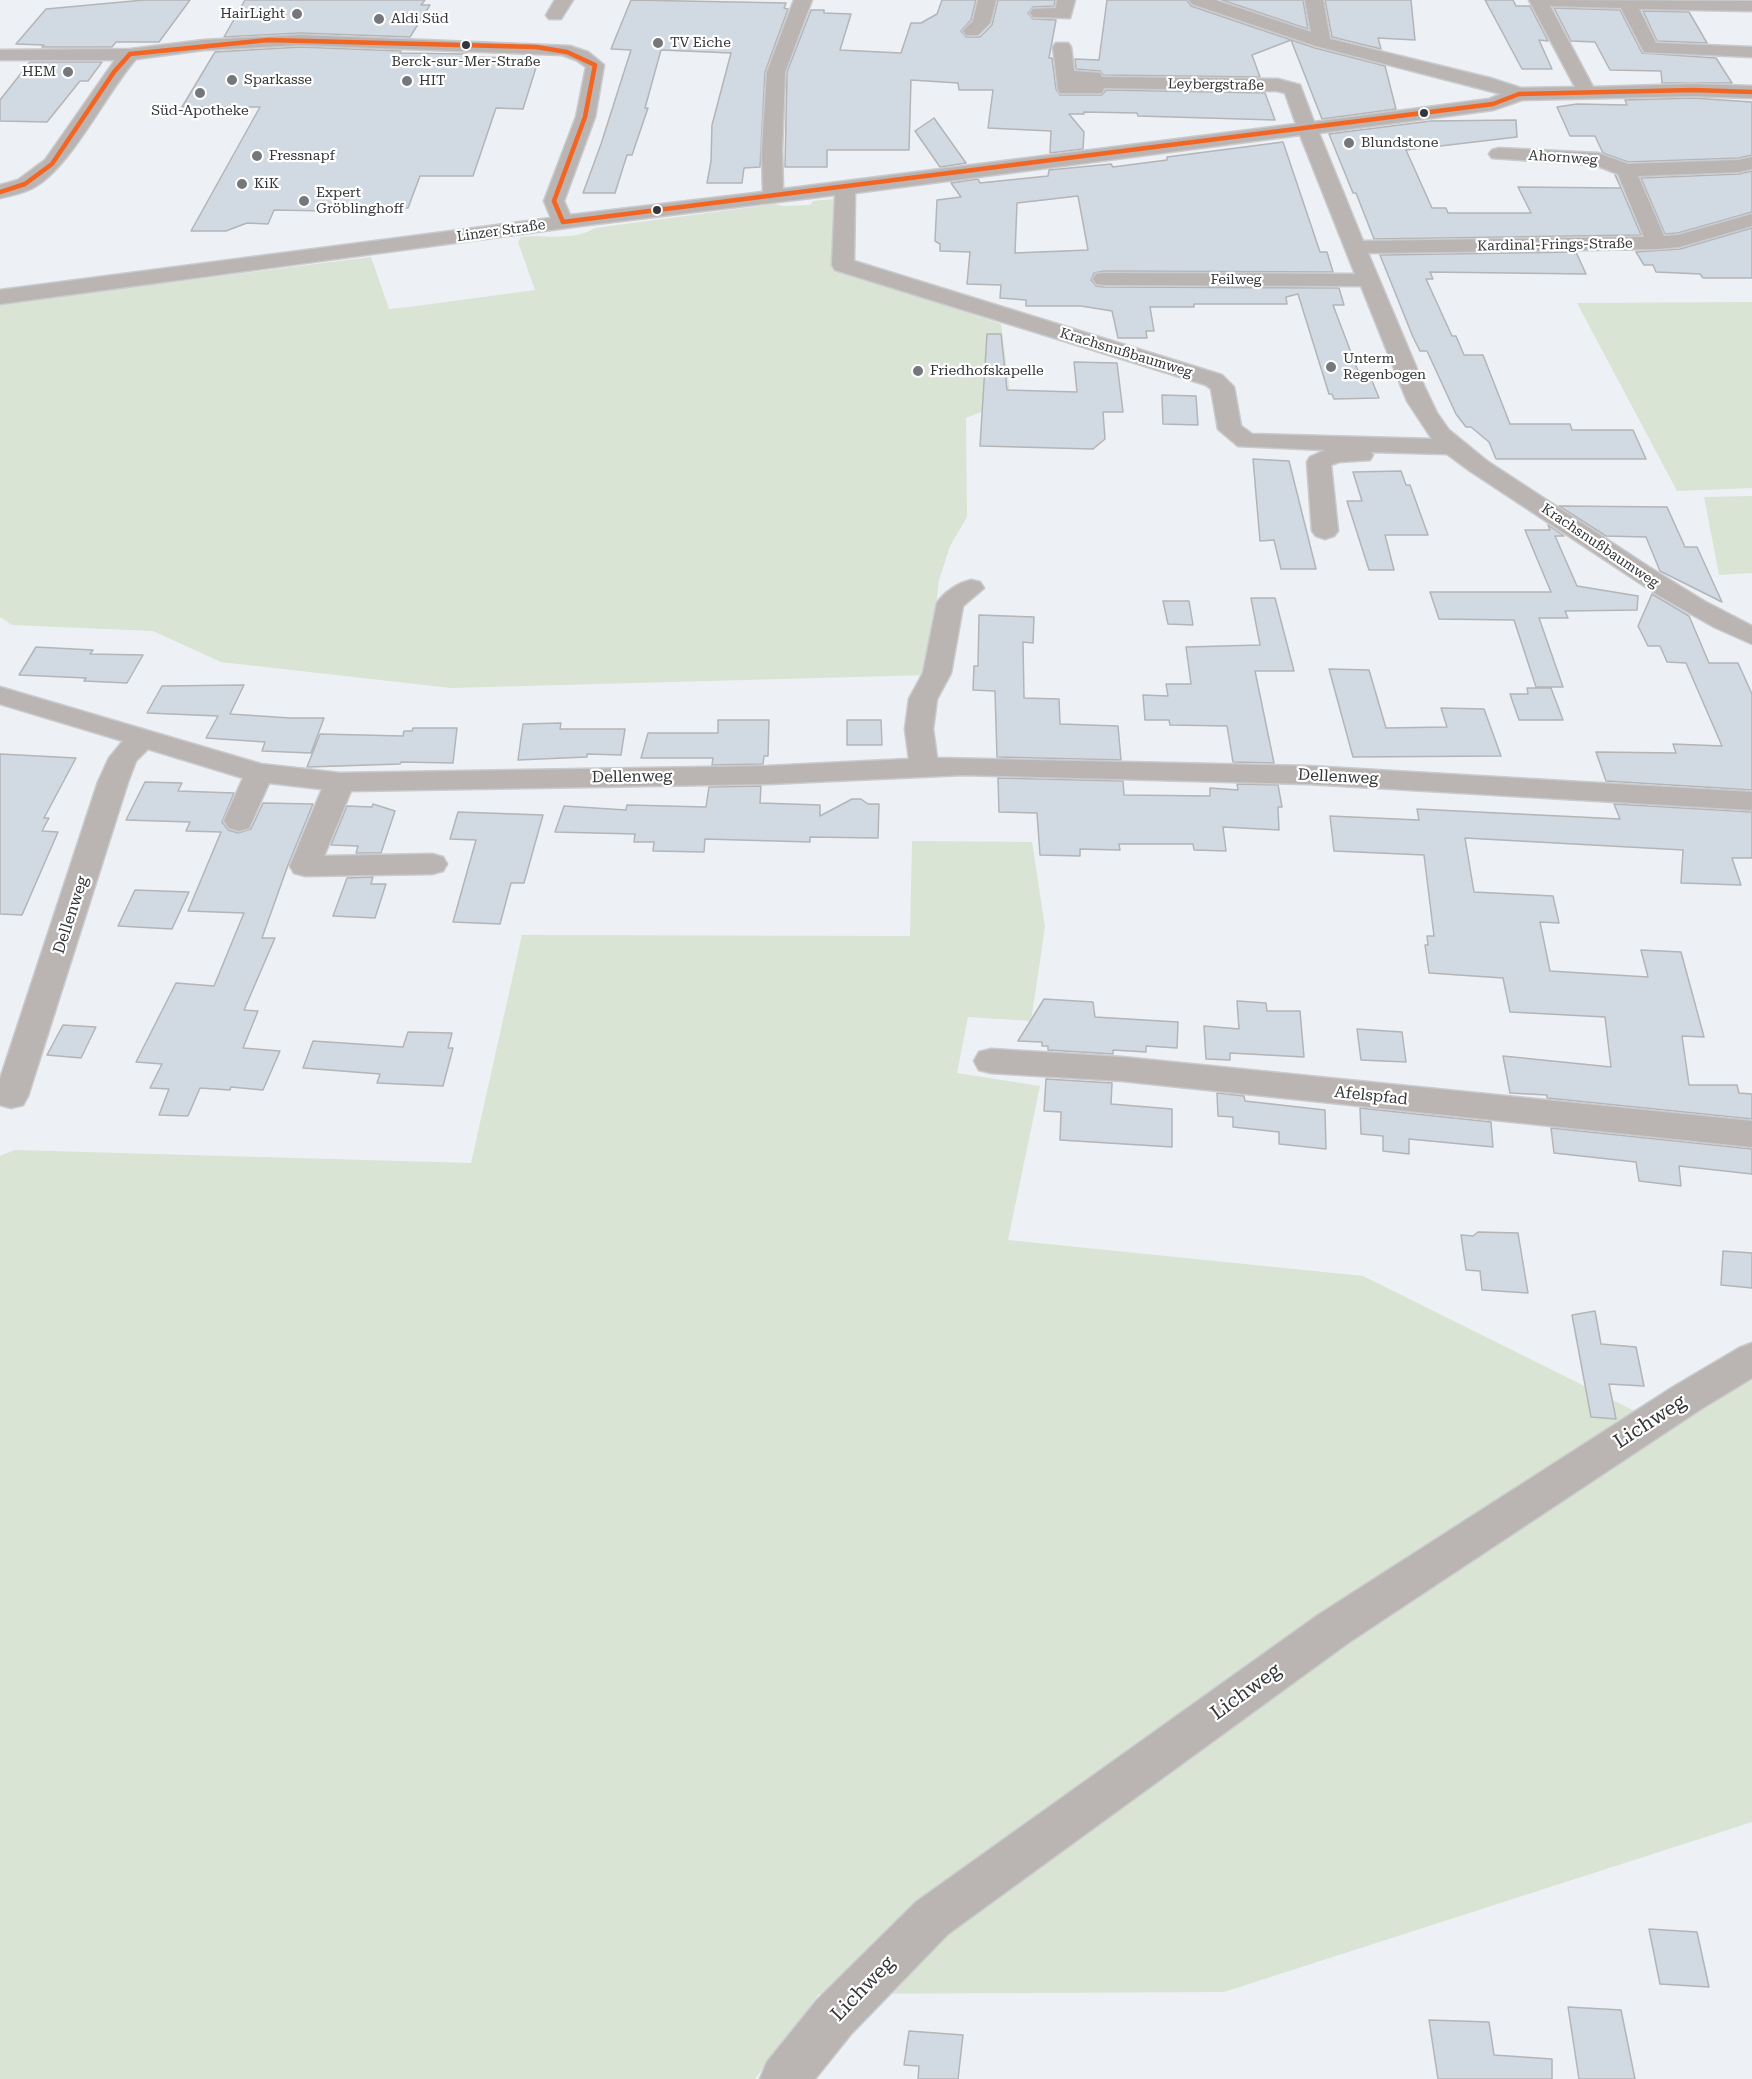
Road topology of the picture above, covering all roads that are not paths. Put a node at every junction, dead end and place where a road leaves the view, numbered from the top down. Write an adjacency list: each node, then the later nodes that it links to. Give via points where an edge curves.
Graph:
1 (803, 0): 26 (street, via 776,72)
2 (987, 0): 11 (street, via 981,23)
3 (1066, 0): 10 (street, via 1064,14)
4 (1198, 0): 12 (street)
5 (1314, 0): 12 (street)
6 (1538, 0): 7 (street); 19 (street)
7 (1627, 3): 8 (street); 16 (street, via 1646,45)
8 (1711, 5): 9 (street); 16 (street)
9 (1752, 6)
10 (1038, 13)
11 (972, 31)
12 (1322, 42): 18 (street)
13 (1062, 47): 20 (street, Leybergstraße, via 1065,77 1093,77 1096,82 1278,85 1293,89)
14 (0, 54): 15 (street)
15 (130, 54): 25 (street, via 52,164 25,184); 28 (street, via 300,40 536,47 582,56 595,65 594,79 554,201)
16 (1745, 57)
17 (1752, 92): 19 (street, Linzer Straße)
18 (1519, 94): 19 (street, Linzer Straße); 20 (street, Linzer Straße, via 1493,104)
19 (1588, 94)
20 (1306, 129): 24 (street, Linzer Straße); 30 (street)
21 (1499, 154): 23 (street, Ahornweg, via 1598,159)
22 (1752, 163): 23 (street, Ahornweg)
23 (1626, 170): 29 (street)
24 (845, 188): 26 (street, Linzer Straße); 34 (street, Krachsnußbaumweg, via 843,265 1214,380 1222,387 1230,429 1246,441)
25 (0, 192)
26 (773, 196): 28 (street, Linzer Straße)
27 (1752, 220): 29 (street, Kardinal-Frings-Straße, via 1679,241)
28 (563, 222): 33 (street, Linzer Straße)
29 (1657, 243): 30 (street, Kardinal-Frings-Straße)
30 (1355, 247): 32 (street)
31 (1104, 279): 32 (street, Feilweg)
32 (1369, 280): 34 (street, via 1425,412)
33 (0, 297)
34 (1454, 447): 35 (street, via 1420,455 1335,455 1319,462); 37 (street, Krachsnußbaumweg, via 1656,583)
35 (1325, 531)
36 (971, 588): 40 (street, via 950,603 937,673 923,699 919,729)
37 (1752, 636)
38 (0, 695): 39 (street, Dellenweg)
39 (141, 739): 41 (street, Dellenweg); 47 (street, Dellenweg, via 123,758 113,782)
40 (924, 768): 42 (street, Dellenweg, via 767,775); 43 (street, Dellenweg, via 1308,775)
41 (259, 773): 42 (street, Dellenweg); 44 (street)
42 (340, 782): 45 (street, via 305,866)
43 (1752, 801)
44 (239, 821)
45 (432, 864)
46 (991, 1061): 48 (street, Afelspfad, via 1122,1069)
47 (11, 1096)
48 (1752, 1134)
49 (1752, 1359): 50 (street, Lichweg, via 1333,1629 932,1918 834,2017)
50 (784, 2079)

